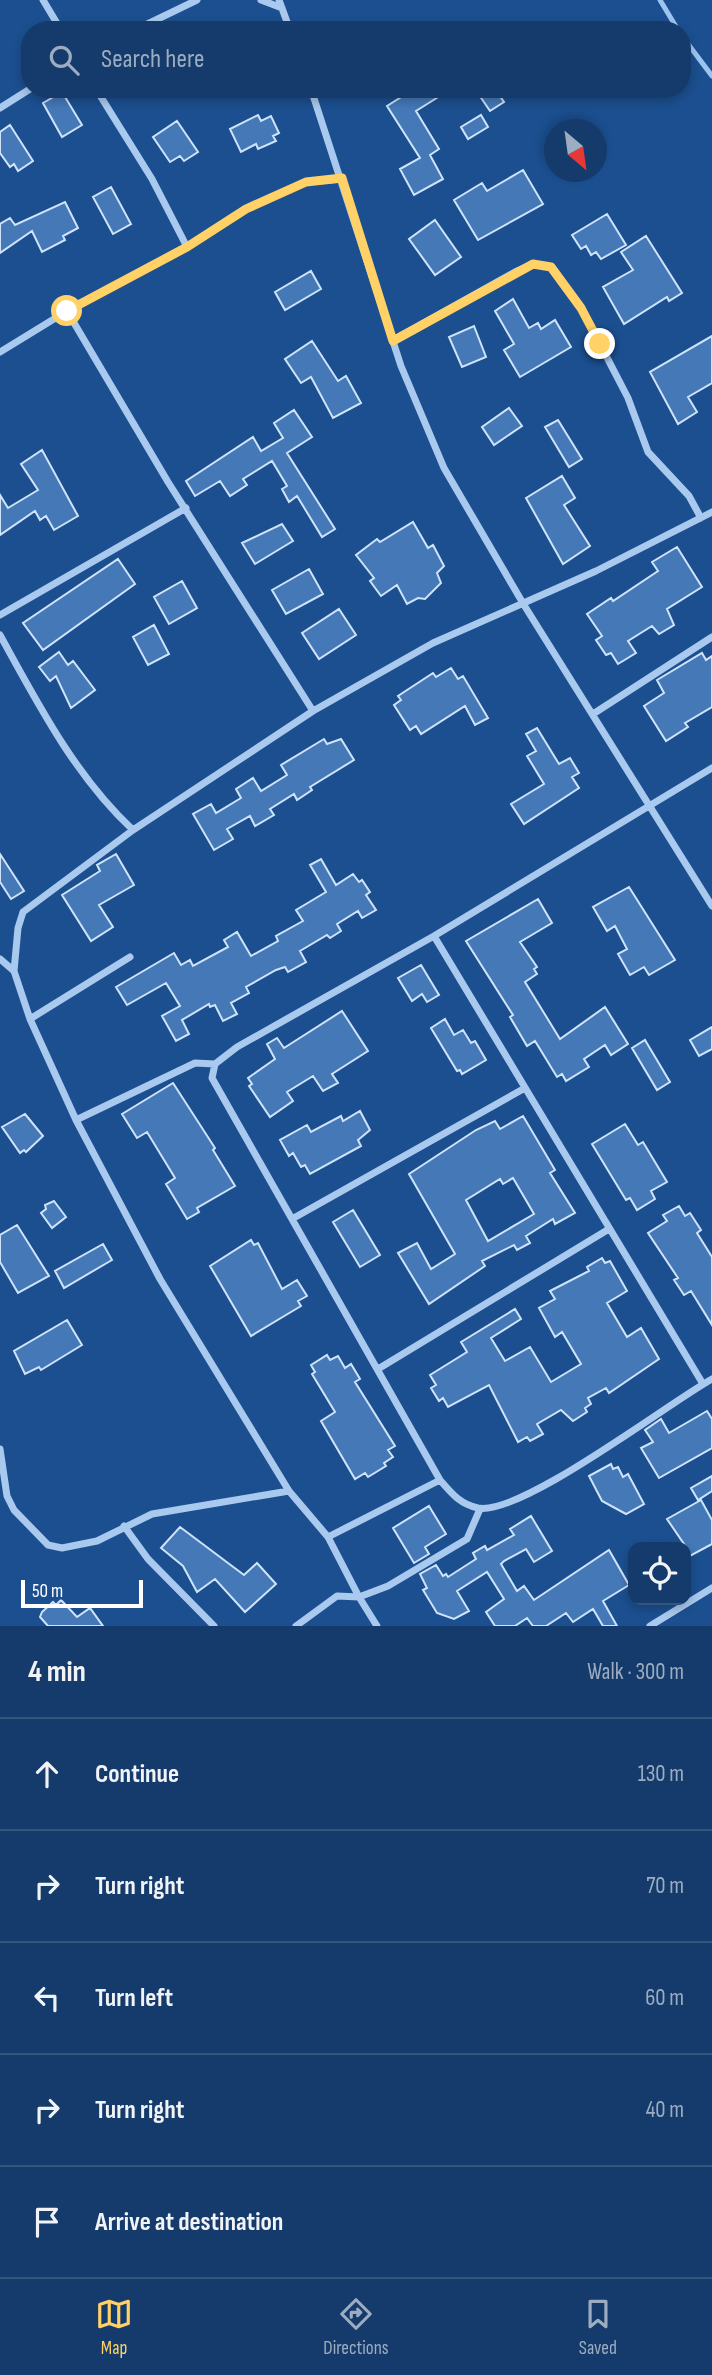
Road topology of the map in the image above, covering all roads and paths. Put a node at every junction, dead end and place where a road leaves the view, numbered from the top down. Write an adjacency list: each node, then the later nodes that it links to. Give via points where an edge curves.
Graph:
1 (43, 0): 5 (street)
2 (197, 0): 6 (street)
3 (261, 0): 4 (street)
4 (281, 4): 7 (street)
5 (56, 21)
6 (154, 21)
7 (286, 21)
8 (21, 95): 11 (street)
9 (102, 98): 13 (street)
10 (314, 98): 12 (street)
11 (0, 108)
12 (342, 178): 13 (street, via 306,182 246,209); 15 (street)
13 (187, 247): 14 (street)
14 (67, 311): 16 (street); 17 (street)
15 (393, 341): 19 (street, via 515,272 533,264 551,267 581,308 606,355 648,452 689,496); 20 (street, via 444,468)
16 (0, 352)
17 (186, 508): 21 (street); 24 (street)
18 (712, 512): 19 (street)
19 (701, 518): 20 (street)
20 (524, 605): 24 (street, via 433,643); 25 (street)
21 (0, 615)
22 (0, 635): 28 (street, via 58,738 106,805)
23 (712, 636): 25 (street)
24 (313, 711): 28 (street)
25 (593, 714): 27 (street)
26 (712, 768): 27 (street)
27 (651, 806): 29 (street); 30 (street)
28 (133, 830): 33 (street, via 23,912)
29 (712, 906)
30 (434, 936): 35 (street, via 237,1047); 36 (street)
31 (130, 957): 34 (street)
32 (0, 959): 33 (street)
33 (14, 971): 34 (street)
34 (30, 1019): 37 (street)
35 (215, 1064): 37 (street, via 195,1063); 38 (street, via 212,1078)
36 (525, 1088): 38 (street); 39 (street)
37 (76, 1120): 45 (street, via 160,1279)
38 (292, 1219): 40 (street)
39 (609, 1229): 40 (street); 42 (street)
40 (378, 1369): 44 (street)
41 (712, 1379): 42 (street)
42 (703, 1384): 46 (street, via 539,1489 502,1506)
43 (0, 1449): 47 (street, via 10,1503 48,1545 79,1547)
44 (440, 1480): 46 (street, via 458,1501); 48 (street)
45 (289, 1491): 47 (street, via 152,1514); 48 (street)
46 (480, 1508): 50 (street, via 467,1539 388,1586)
47 (124, 1526): 51 (street, via 148,1559)
48 (328, 1537): 50 (street)
49 (712, 1588): 54 (street)
50 (359, 1597): 52 (street, via 337,1596); 53 (street)
51 (214, 1626)
52 (296, 1626)
53 (377, 1626)
54 (650, 1626)

